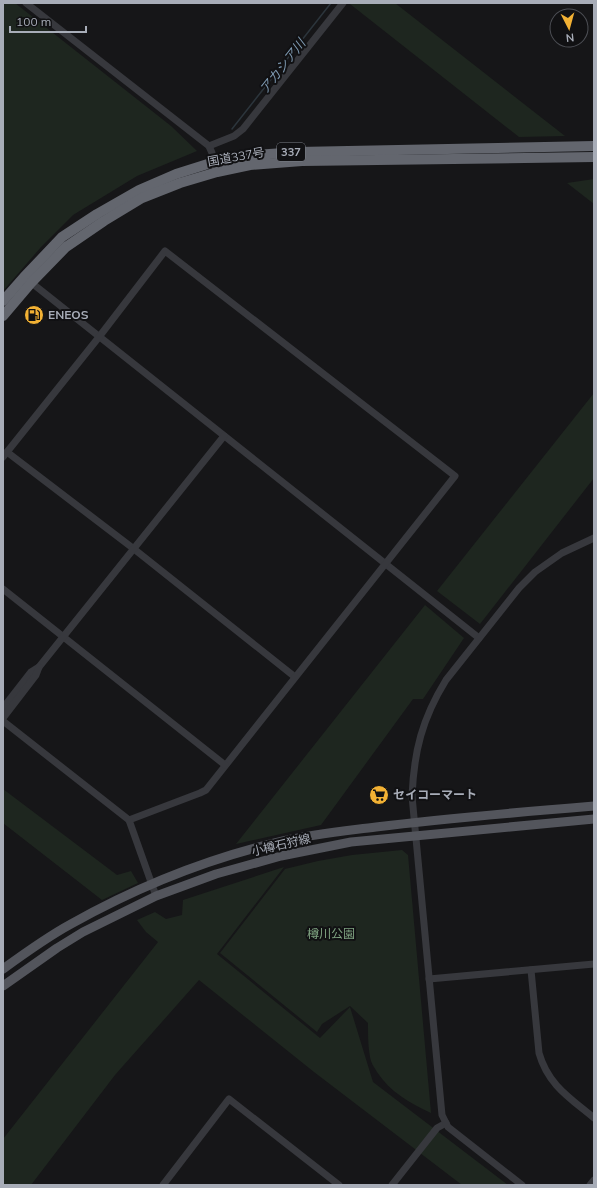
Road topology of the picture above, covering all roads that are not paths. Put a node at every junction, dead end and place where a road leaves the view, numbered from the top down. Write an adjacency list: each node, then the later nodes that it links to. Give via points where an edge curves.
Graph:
1 (26, 3): 3 (street)
2 (343, 3): 3 (street, via 243,129 234,136)
3 (208, 146): 6 (street)
4 (594, 146): 6 (highway, 国道337号 / 337, via 298,152 255,155)
5 (594, 157): 6 (highway, 国道337号 / 337, via 302,161)
6 (216, 167): 7 (highway, 国道337号 / 337, via 176,174 139,190 97,214 62,237)
7 (27, 280): 8 (highway, 国道337号 / 337); 9 (highway, 国道337号 / 337); 10 (street)
8 (3, 301)
9 (3, 316)
10 (99, 337): 11 (street); 12 (street); 15 (street, via 165,251 455,476)
11 (224, 436): 14 (street); 15 (street)
12 (5, 454): 14 (street)
13 (594, 538): 18 (street, via 562,553 535,572)
14 (134, 549): 17 (street); 20 (street)
15 (385, 564): 18 (street); 20 (street)
16 (3, 589): 17 (street)
17 (63, 637): 19 (street); 24 (street)
18 (479, 638): 28 (street, via 436,696 420,734 413,776)
19 (39, 667): 21 (street, via 31,672); 22 (street, via 36,675)
20 (295, 677): 24 (street)
21 (3, 708)
22 (3, 718)
23 (3, 721): 27 (street)
24 (225, 765): 27 (street, via 206,790)
25 (594, 806): 28 (main road, 小樽石狩線)
26 (594, 819): 29 (main road, 小樽石狩線)
27 (129, 820): 30 (street)
28 (414, 822): 29 (street); 30 (main road, 小樽石狩線, via 283,841 208,863)
29 (416, 836): 31 (main road, 小樽石狩線, via 351,842 281,856 216,874); 35 (street)
30 (153, 883): 31 (street); 33 (main road, 小樽石狩線, via 69,924)
31 (156, 896): 36 (main road, 小樽石狩線, via 83,932)
32 (594, 964): 34 (street)
33 (3, 969)
34 (531, 970): 35 (street); 37 (street, via 541,1061 559,1089)
35 (429, 979): 38 (street, via 442,1115)
36 (3, 986)
37 (594, 1118)
38 (446, 1123): 42 (street, via 437,1128); 43 (street)
39 (594, 1180): 44 (street)
40 (163, 1185): 41 (street, via 229,1098)
41 (339, 1185)
42 (392, 1185)
43 (522, 1185)
44 (590, 1185)

